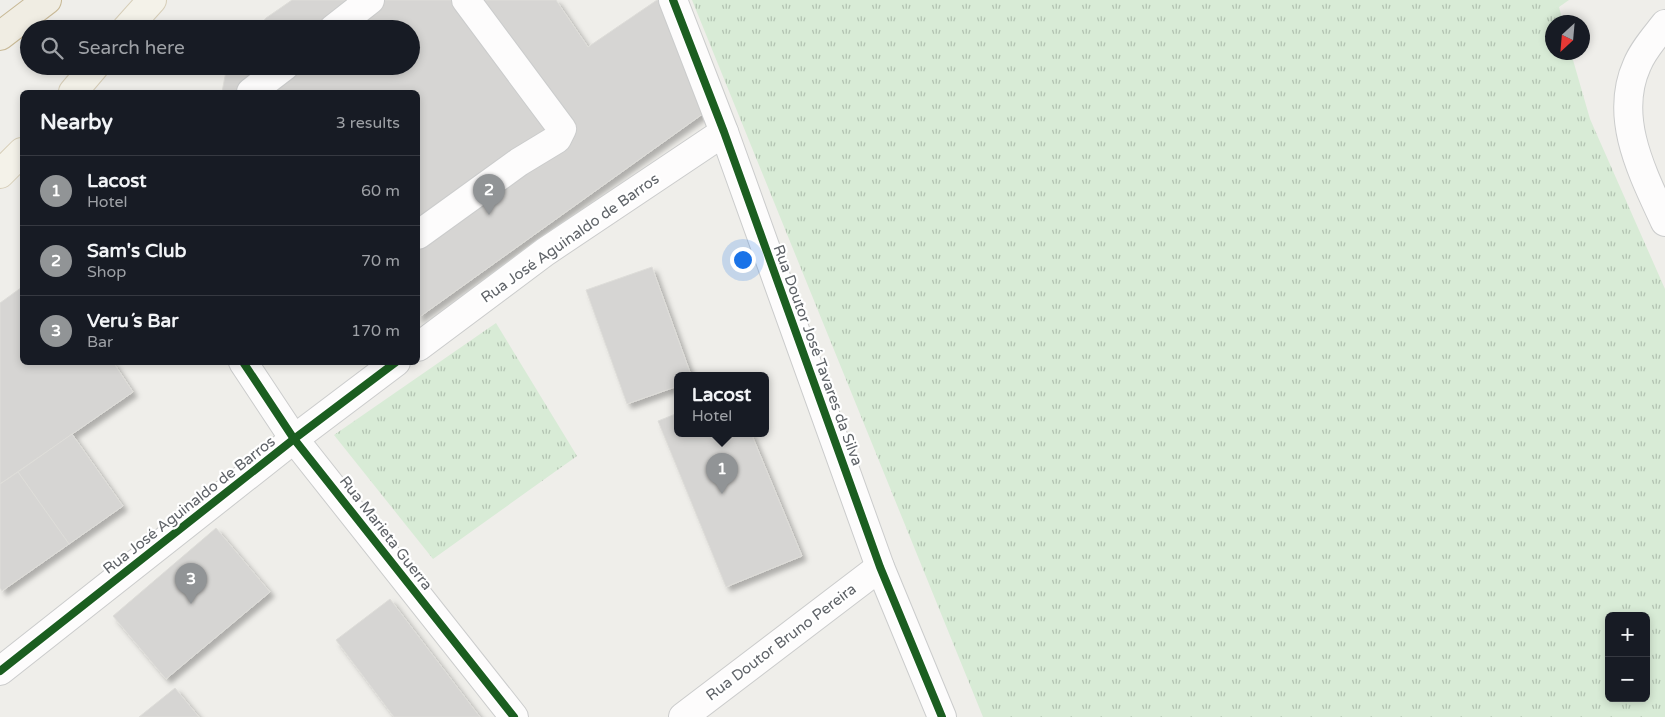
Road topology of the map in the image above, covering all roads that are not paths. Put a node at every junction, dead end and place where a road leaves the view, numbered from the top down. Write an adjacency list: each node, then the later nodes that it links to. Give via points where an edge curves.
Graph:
1 (47, 0): 6 (highway)
2 (152, 0): 7 (main road)
3 (370, 0): 8 (street)
4 (466, 0): 20 (street, via 562,129 557,139)
5 (673, 0): 16 (street, Rua Doutor José Tavares da Silva)
6 (21, 20)
7 (134, 20)
8 (344, 20)
9 (20, 21): 11 (highway)
10 (1665, 24): 19 (street, via 1637,65 1629,95 1630,130 1640,168)
11 (0, 36)
12 (87, 75): 14 (main road)
13 (273, 75): 15 (street)
14 (75, 90)
15 (254, 90)
16 (724, 132): 21 (street, Rua José Aguinaldo de Barros, via 545,252); 25 (street, Rua Doutor José Tavares da Silva)
17 (20, 154): 18 (main road)
18 (0, 174)
19 (1665, 222)
20 (420, 234)
21 (420, 346)
22 (244, 365): 24 (street, Rua Marieta Guerra)
23 (392, 365): 24 (street, Rua José Aguinaldo de Barros)
24 (294, 439): 26 (street, Rua José Aguinaldo de Barros); 27 (street, Rua Marieta Guerra)
25 (880, 567): 28 (street, Rua Doutor Bruno Pereira); 29 (street, Rua Doutor José Tavares da Silva)
26 (0, 671)
27 (514, 717)
28 (682, 717)
29 (942, 717)

